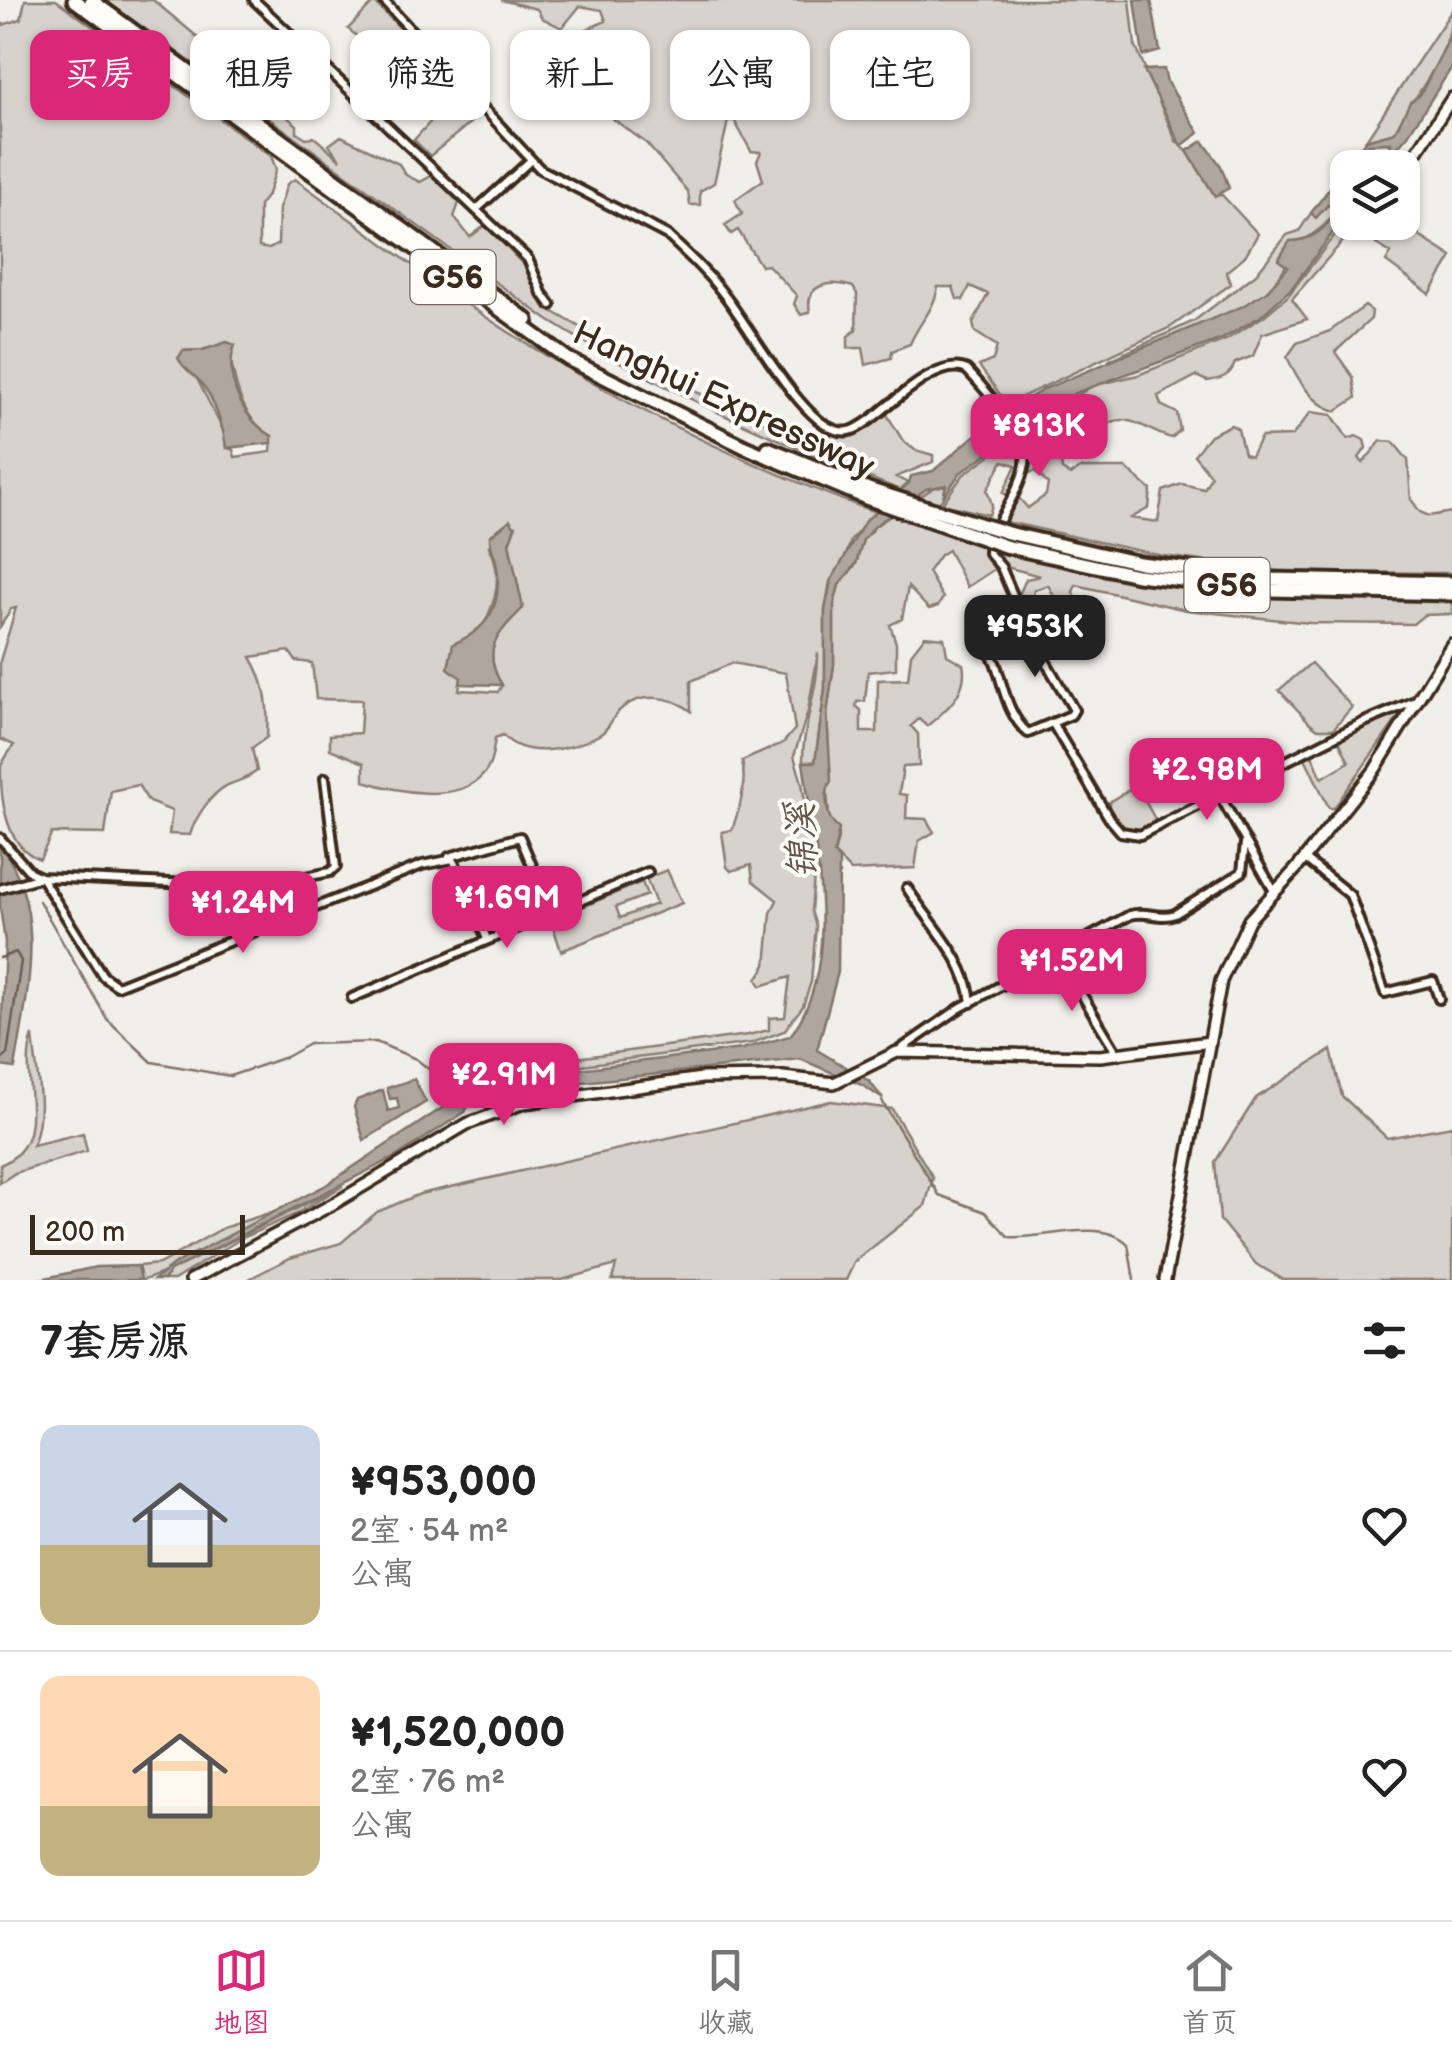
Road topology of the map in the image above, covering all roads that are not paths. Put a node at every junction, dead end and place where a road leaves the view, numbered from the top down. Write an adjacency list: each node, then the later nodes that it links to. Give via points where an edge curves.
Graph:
1 (74, 0): 10 (highway, Hanghui Expressway / G56, via 568,360 745,447)
2 (92, 0): 10 (highway, Hanghui Expressway / G56, via 573,354)
3 (254, 0): 8 (street)
4 (383, 0): 7 (street)
5 (1452, 98): 6 (street)
6 (1419, 150)
7 (531, 160): 8 (street); 17 (street, via 667,235 723,292 804,407 830,428 857,429 948,366 967,370 1026,454 988,546 1074,710)
8 (478, 208): 9 (street, via 528,259)
9 (551, 304)
10 (868, 494): 11 (highway, Hanghui Expressway / G56, bridge)
11 (1006, 539): 12 (highway, Hanghui Expressway / G56, via 1272,579); 13 (highway, Hanghui Expressway / G56, via 1137,575 1270,590)
12 (1452, 584)
13 (1452, 594)
14 (977, 632): 17 (street, via 1020,726 1028,734)
15 (1452, 644): 16 (street)
16 (1418, 700): 19 (street); 23 (street, via 1374,771)
17 (1052, 724): 19 (street, via 1121,832 1140,835)
18 (325, 778): 25 (street, via 337,852 330,872 256,887)
19 (1220, 796): 21 (street)
20 (0, 838): 25 (street)
21 (1245, 843): 28 (street); 31 (street, via 1242,872 1175,914 1136,913)
22 (448, 858): 25 (street, via 117,986 102,976); 29 (street, via 520,837); 30 (street)
23 (1304, 858): 28 (street); 33 (street, via 1350,895 1386,994 1434,981)
24 (648, 872): 29 (street)
25 (41, 876): 27 (street)
26 (908, 888): 34 (street, via 961,964)
27 (0, 889)
28 (1274, 892): 35 (street, via 1248,920 1230,955)
29 (552, 914): 30 (street)
30 (487, 939): 32 (street)
31 (1058, 954): 34 (street); 37 (street)
32 (352, 998)
33 (1440, 999)
34 (970, 1002): 36 (street)
35 (1210, 1042): 37 (street); 39 (street)
36 (898, 1052): 37 (street); 38 (street, via 843,1081 702,1078 500,1109)
37 (1118, 1055)
38 (191, 1280)
39 (1165, 1280)

